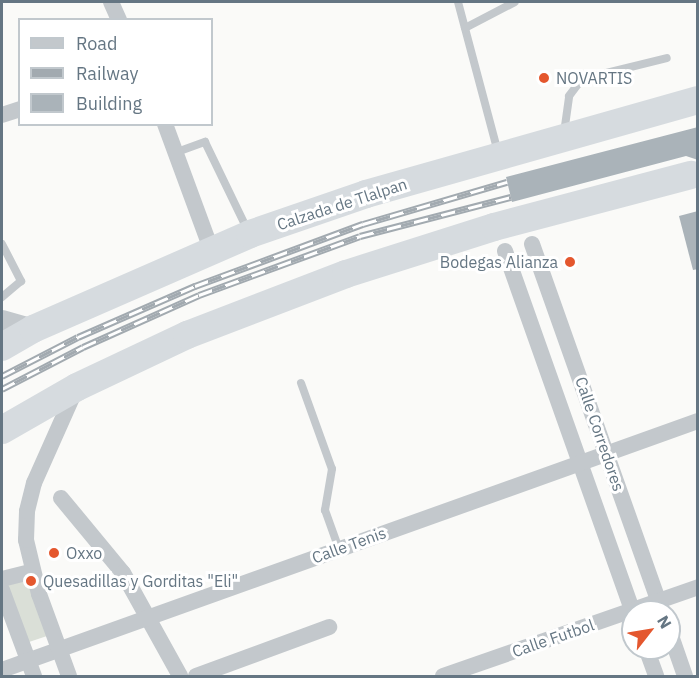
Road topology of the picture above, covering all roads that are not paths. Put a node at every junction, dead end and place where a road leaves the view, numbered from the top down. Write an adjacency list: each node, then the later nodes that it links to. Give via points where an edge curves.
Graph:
1 (111, 2): 4 (street)
2 (458, 2): 5 (lane)
3 (515, 2): 5 (lane)
4 (118, 18)
5 (465, 28): 13 (lane)
6 (667, 58): 11 (lane, via 590,77 578,84 569,96)
7 (698, 100): 11 (highway, Calzada de Tlalpan)
8 (18, 110): 9 (street)
9 (2, 115)
10 (166, 126): 12 (street)
11 (563, 140): 13 (highway, Calzada de Tlalpan)
12 (177, 152): 15 (lane, via 206,142); 17 (street)
13 (499, 158): 15 (highway, Calzada de Tlalpan, via 366,194)
14 (691, 175): 23 (highway, via 494,227 346,274 187,335)
15 (250, 234): 17 (highway, Calzada de Tlalpan)
16 (2, 244): 18 (lane, via 21,281)
17 (211, 249): 20 (highway, Calzada de Tlalpan)
18 (2, 296)
19 (2, 320): 20 (street)
20 (33, 329): 21 (highway, Calzada de Tlalpan)
21 (2, 347)
22 (301, 383): 29 (lane, via 332,470 325,510)
23 (77, 387): 25 (highway); 30 (street, via 45,452 27,511 26,540)
24 (698, 421): 26 (street, Calle Tenis)
25 (2, 430)
26 (606, 453): 27 (street, Calle Tenis); 27 (street, Calle Corredores, via 535,250 508,259); 35 (street, Calle Corredores)
27 (580, 463): 29 (street, Calle Tenis); 34 (street, Calle Corredores)
28 (61, 498): 38 (street, via 123,573)
29 (339, 549): 38 (street, Calle Tenis)
30 (33, 572): 31 (street); 40 (street)
31 (2, 579)
32 (698, 587): 36 (street, Calle Futbol)
33 (2, 590): 41 (street)
34 (629, 600)
35 (658, 600)
36 (674, 600)
37 (621, 615): 49 (street, Calle Futbol)
38 (149, 617): 40 (street, Calle Tenis); 47 (street)
39 (328, 627): 48 (street)
40 (59, 649): 41 (street, Calle Tenis); 46 (street)
41 (28, 660): 44 (street, Calle Tenis); 45 (street)
42 (650, 660): 50 (street)
43 (679, 660): 51 (street)
44 (2, 670)
45 (34, 676)
46 (69, 676)
47 (180, 676)
48 (196, 676)
49 (442, 676)
50 (656, 676)
51 (685, 676)

